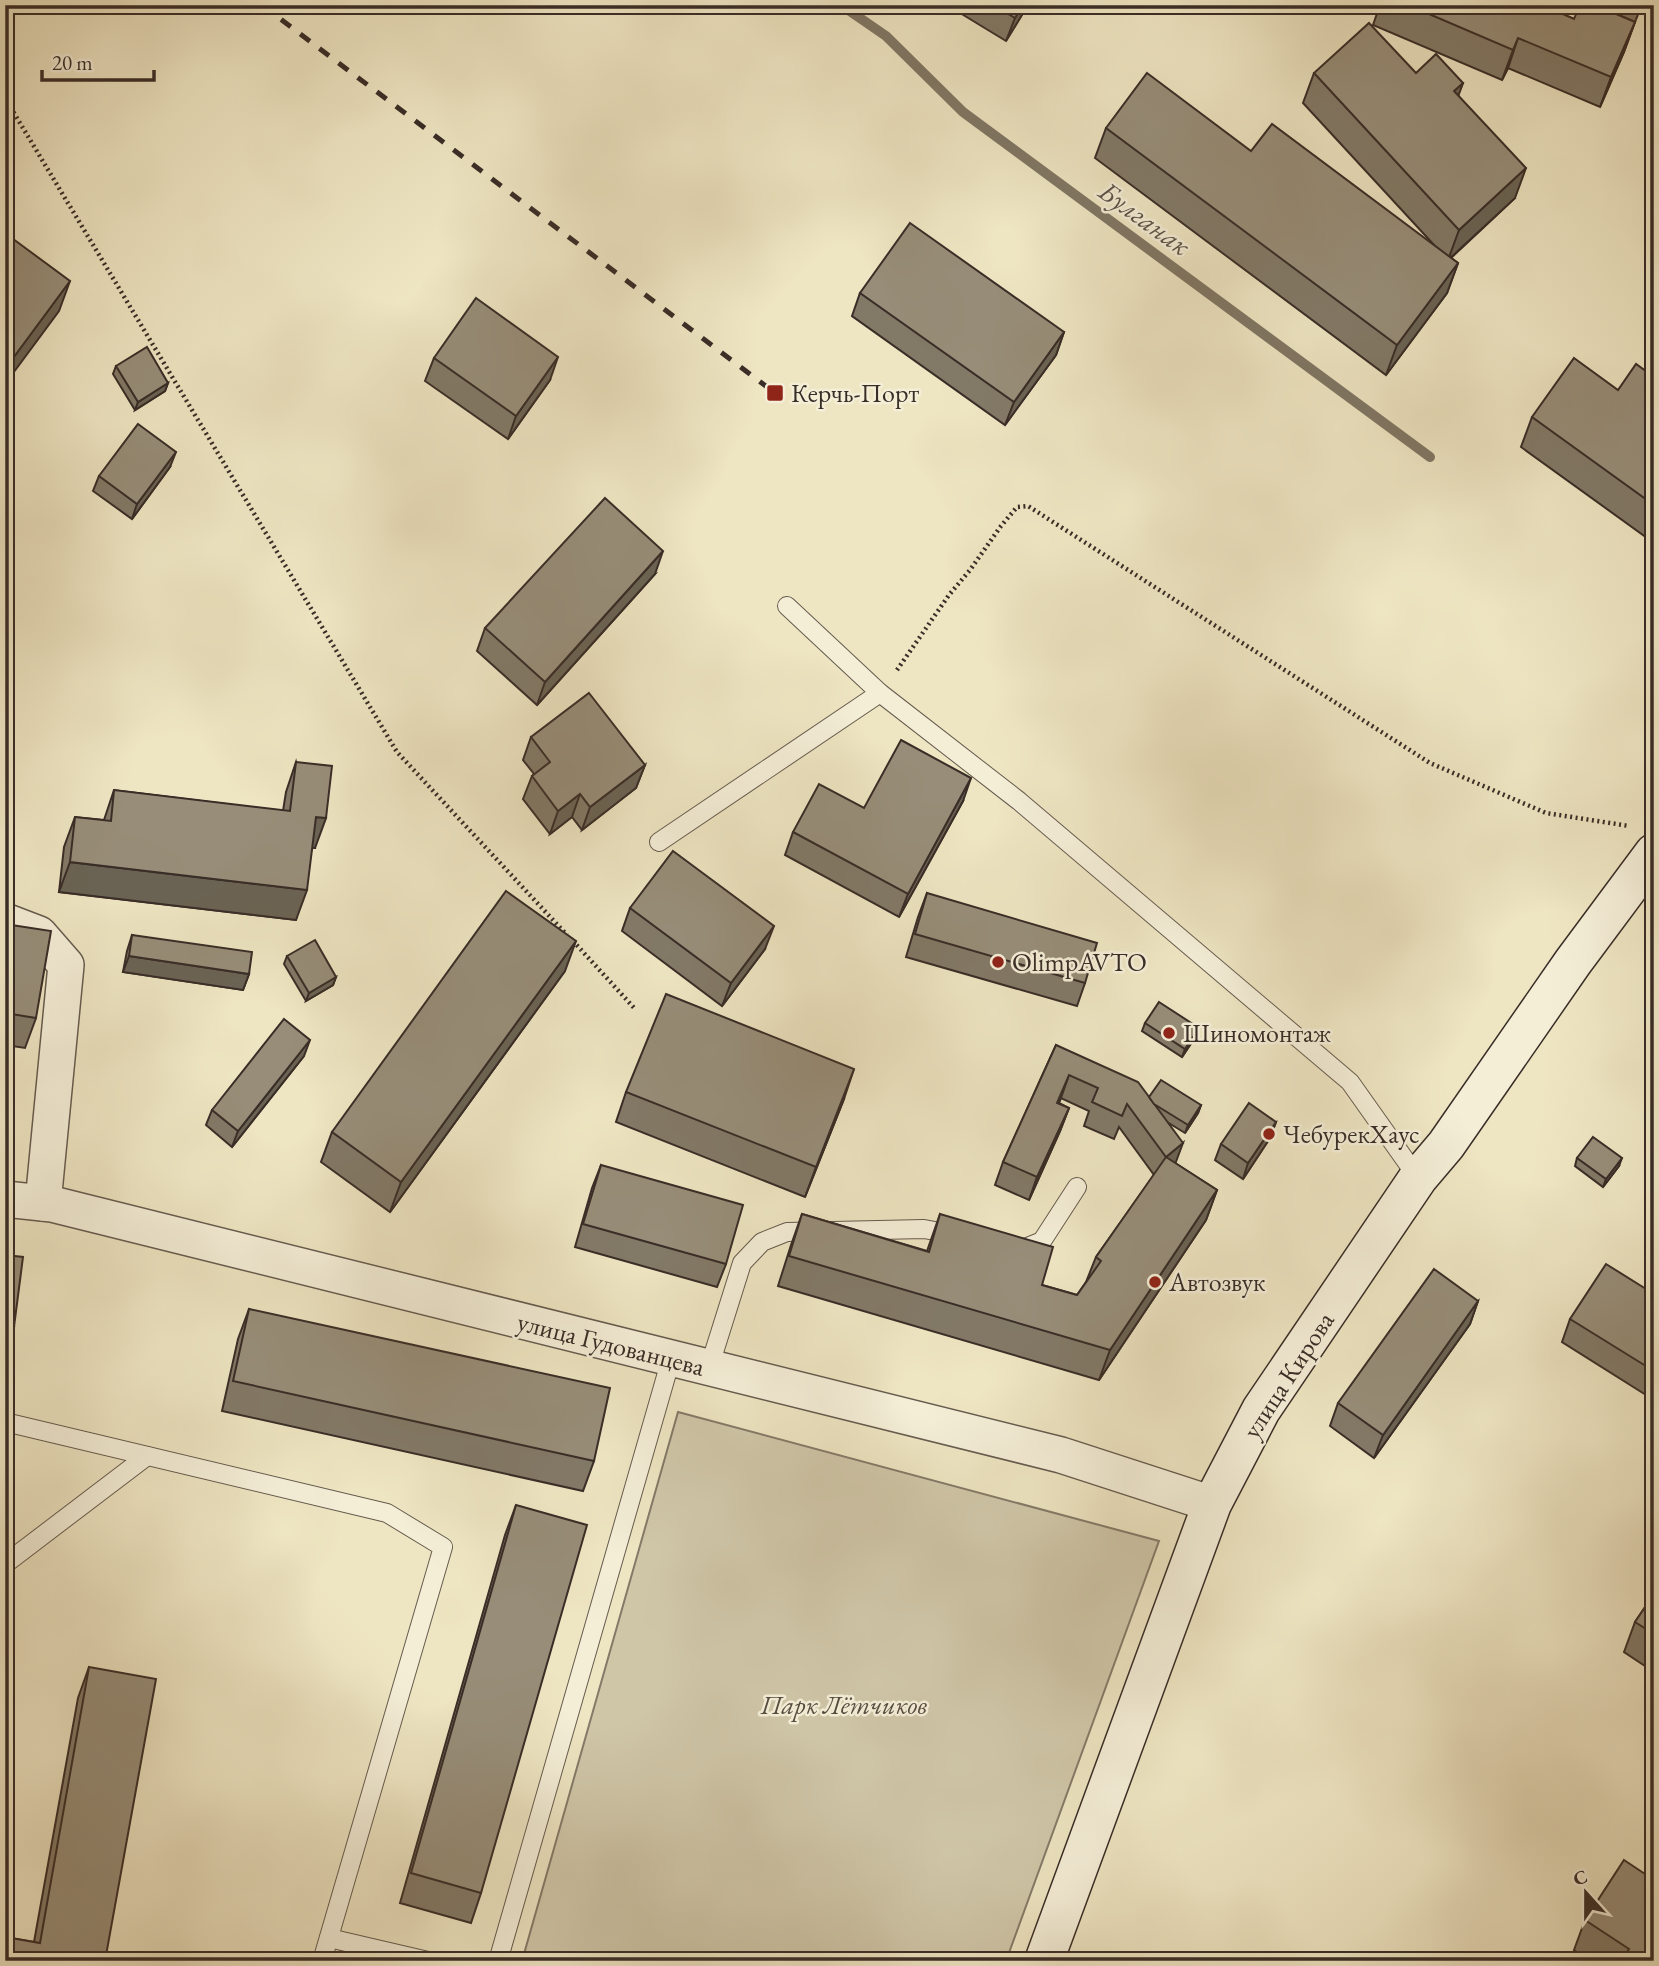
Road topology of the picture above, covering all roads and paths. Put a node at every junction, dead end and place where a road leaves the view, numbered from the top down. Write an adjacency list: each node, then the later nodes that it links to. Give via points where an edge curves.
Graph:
1 (5, 98): 7 (path, via 397,752)
2 (787, 606): 3 (lane)
3 (880, 693): 4 (path, via 1001,526 1017,507 1028,506 1430,764 1546,813); 5 (lane); 8 (lane, via 1018,801 1350,1082)
4 (1644, 840): 8 (main road, улица Кирова, via 1573,962 1446,1145)
5 (659, 842)
6 (5, 921): 11 (street, via 39,934 66,965)
7 (636, 1010)
8 (1418, 1178): 18 (main road, улица Кирова, via 1262,1410)
9 (1077, 1187): 13 (lane, via 1042,1241 1025,1248)
10 (5, 1199): 11 (street, улица Гудованцева)
11 (43, 1203): 14 (street, улица Гудованцева)
12 (974, 1239): 15 (lane, via 924,1229 787,1232 762,1242 742,1263)
13 (999, 1243)
14 (671, 1359): 15 (street, улица Гудованцева); 23 (lane)
15 (709, 1368): 18 (street, улица Гудованцева, via 1061,1455)
16 (5, 1422): 17 (lane)
17 (147, 1456): 19 (lane); 20 (lane, via 387,1513 443,1547)
18 (1212, 1504): 24 (main road, улица Кирова)
19 (5, 1564)
20 (329, 1938): 21 (lane); 22 (lane)
21 (322, 1961)
22 (428, 1961)
23 (498, 1961)
24 (1044, 1961)

